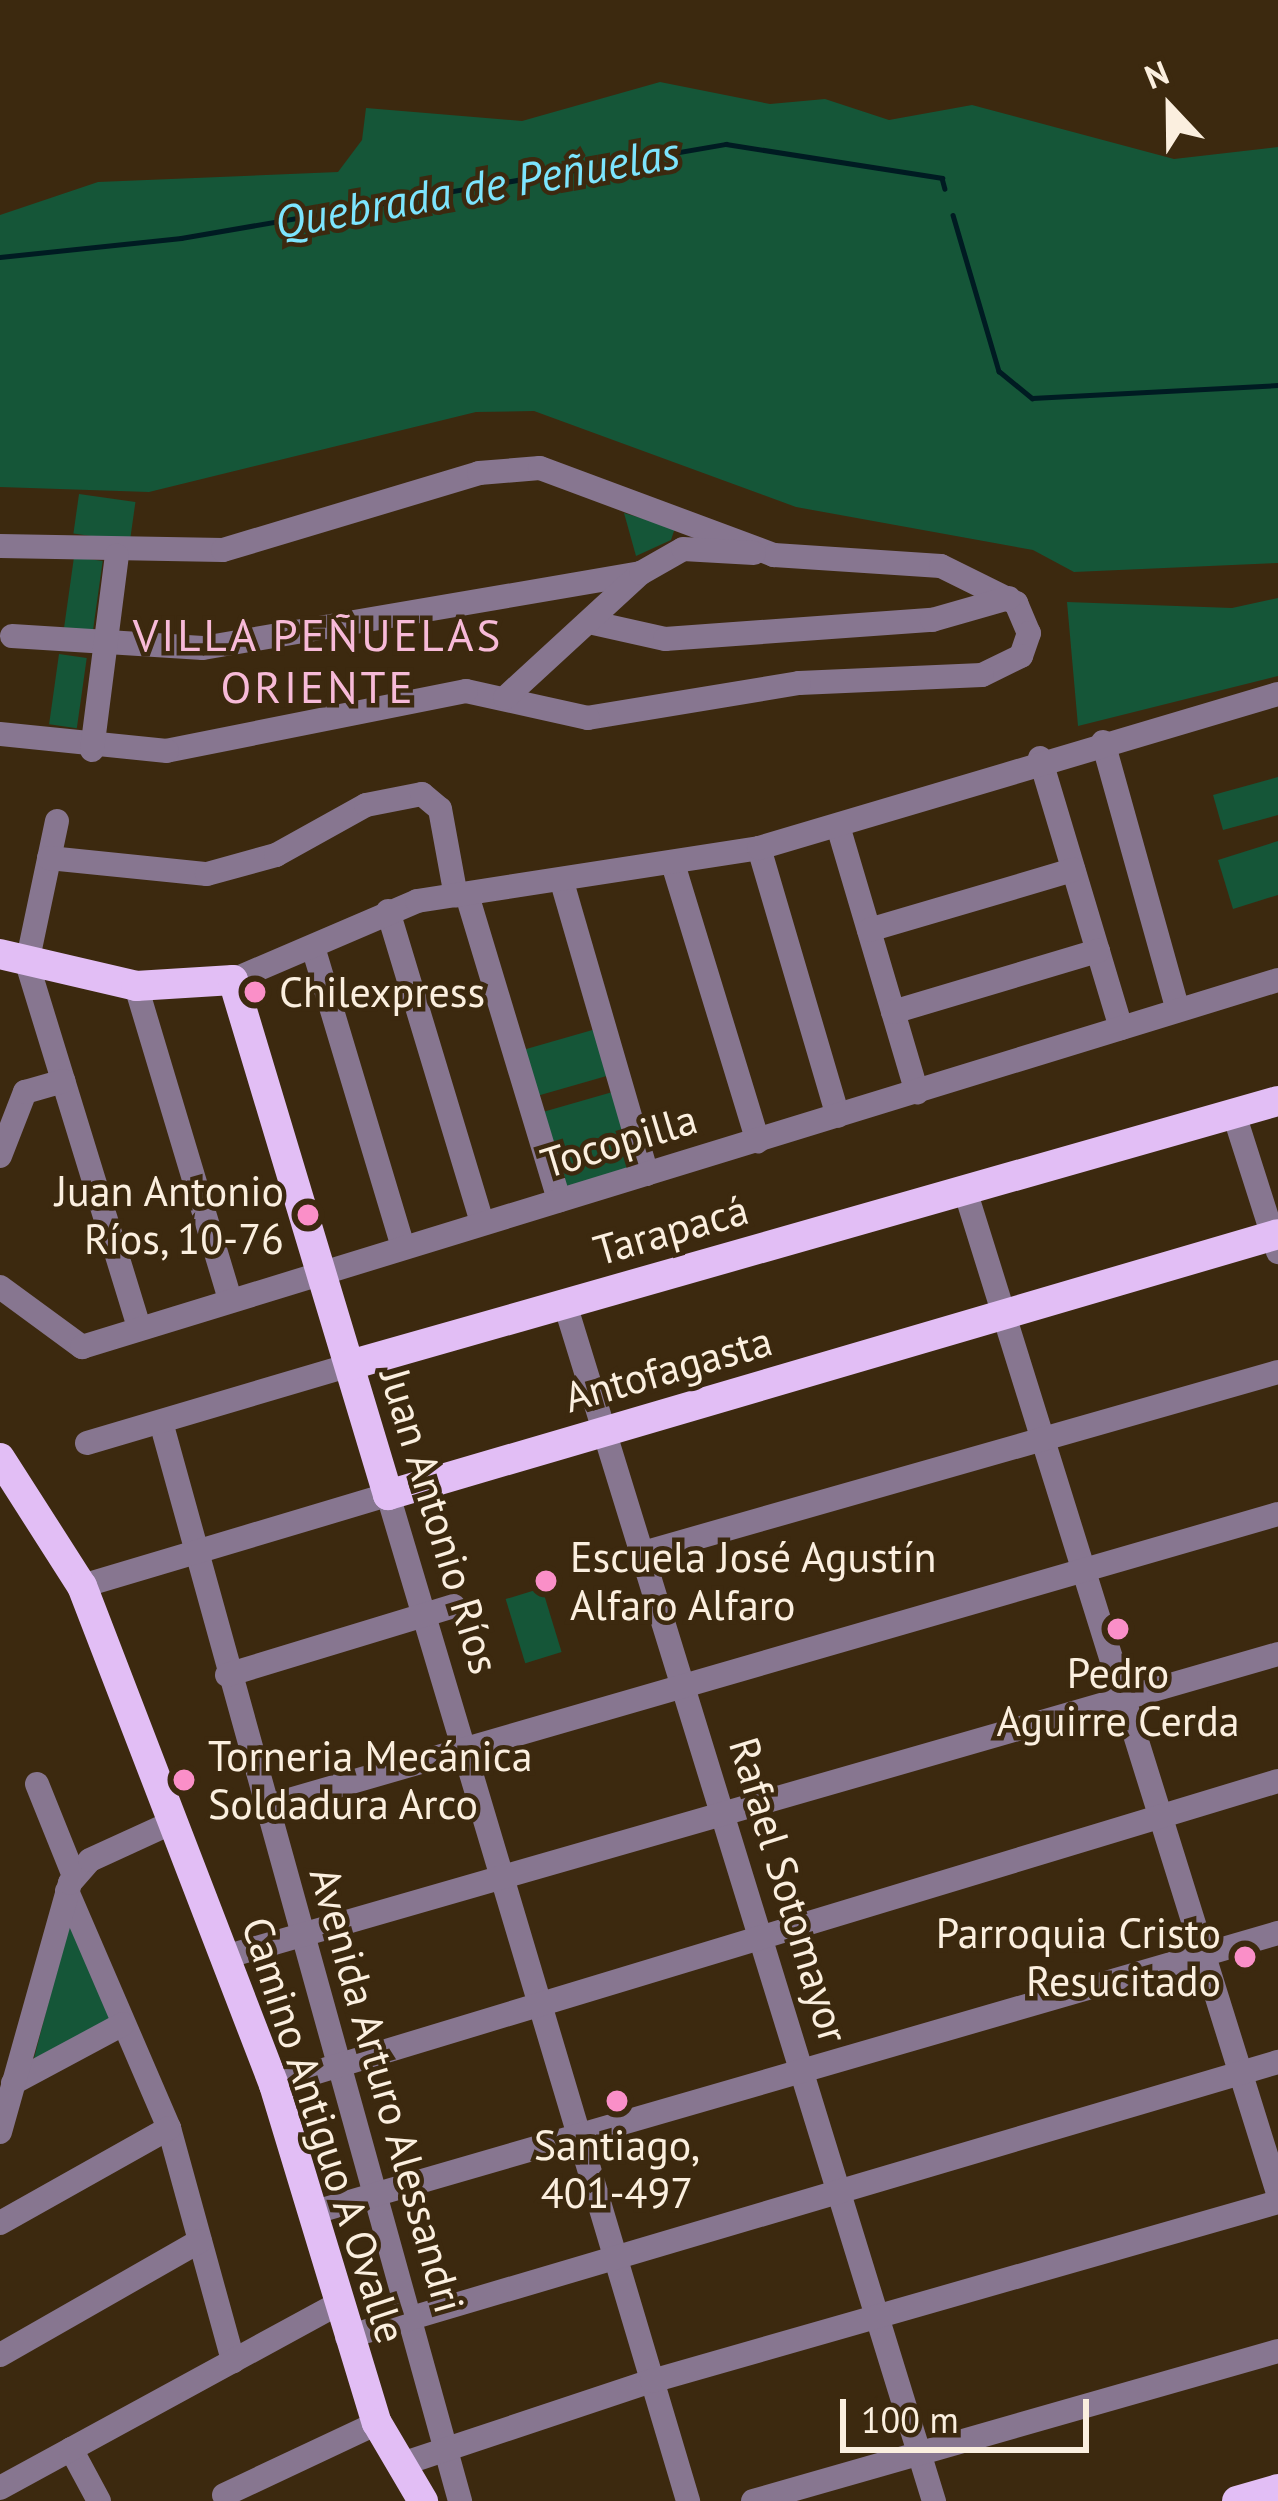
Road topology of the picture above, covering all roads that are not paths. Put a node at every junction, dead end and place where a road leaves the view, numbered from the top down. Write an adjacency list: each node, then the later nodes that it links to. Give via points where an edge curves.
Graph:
1 (690, 520): 3 (street); 4 (street); 5 (street, via 572,474 509,467 252,545)
2 (0, 546): 5 (street)
3 (683, 549): 4 (street); 6 (street)
4 (774, 555): 7 (street, via 941,566)
5 (117, 556): 10 (street)
6 (641, 573): 8 (street); 10 (street, via 434,600 203,648)
7 (1009, 598): 8 (street, via 932,620 665,640); 12 (street, via 1029,624 1021,656 971,676 799,683 589,718)
8 (589, 622): 12 (street)
9 (12, 636): 10 (street)
10 (106, 648): 15 (street)
11 (1278, 694): 14 (street)
12 (505, 698): 15 (street, via 466,691 201,747)
13 (0, 734): 15 (street)
14 (1103, 742): 16 (street); 33 (street)
15 (92, 750)
16 (1040, 758): 18 (street); 22 (street)
17 (57, 821): 20 (street)
18 (838, 826): 19 (street); 26 (street)
19 (759, 848): 21 (street); 40 (street)
20 (50, 858): 24 (street, via 207,874 413,793 440,809); 29 (street)
21 (674, 867): 23 (street); 41 (street)
22 (1073, 870): 26 (street); 28 (street)
23 (562, 882): 24 (street); 43 (street)
24 (461, 895): 25 (street); 45 (street)
25 (388, 910): 27 (street); 46 (street)
26 (869, 930): 34 (street)
27 (314, 947): 30 (street); 48 (street)
28 (1098, 951): 34 (street); 35 (street)
29 (14, 958): 32 (main road); 36 (street)
30 (233, 980): 32 (main road); 49 (main road, Juan Antonio Ríos)
31 (1278, 980): 33 (street, Tocopilla)
32 (136, 986): 51 (street)
33 (1178, 1010): 35 (street, Tocopilla)
34 (893, 1012): 37 (street)
35 (1121, 1028): 37 (street, Tocopilla)
36 (63, 1081): 42 (street, via 25,1092); 54 (street)
37 (917, 1093): 40 (street, Tocopilla)
38 (1278, 1101): 39 (main road, Tarapacá)
39 (1234, 1114): 44 (main road, Tarapacá); 47 (street)
40 (838, 1117): 41 (street, Tocopilla)
41 (758, 1141): 43 (street, Tocopilla)
42 (0, 1156)
43 (647, 1174): 45 (street, Tocopilla)
44 (964, 1190): 52 (main road, Tarapacá); 53 (street)
45 (559, 1200): 46 (street, Tocopilla)
46 (482, 1223): 48 (street, Tocopilla)
47 (1276, 1241): 53 (main road, Antofagasta)
48 (403, 1247): 49 (street, Tocopilla)
49 (322, 1272): 51 (street, Tocopilla); 55 (main road, Juan Antonio Ríos)
50 (0, 1287): 54 (street, Tocopilla, via 82,1347)
51 (230, 1299): 54 (street, Tocopilla)
52 (565, 1304): 55 (main road, Tarapacá); 58 (street, Rafael Sotomayor)
53 (1003, 1314): 58 (main road, Antofagasta); 59 (street)
54 (139, 1327)
55 (350, 1365): 57 (street, Tarapacá); 62 (main road, Juan Antonio Ríos)
56 (1278, 1372): 59 (street)
57 (161, 1423): 60 (street, Tarapacá); 65 (street, Avenida Arturo Alessandri)
58 (605, 1431): 62 (main road, Antofagasta); 64 (street, Rafael Sotomayor)
59 (1042, 1439): 64 (street); 66 (street)
60 (87, 1442)
61 (0, 1458): 67 (main road, Camino Antiguo A Ovalle)
62 (388, 1495): 65 (street, Antofagasta); 69 (street, Juan Antonio Ríos)
63 (1278, 1514): 66 (street)
64 (643, 1553): 72 (street, Rafael Sotomayor)
65 (192, 1554): 67 (street, Antofagasta); 71 (street, Avenida Arturo Alessandri)
66 (1083, 1571): 72 (street); 73 (street)
67 (82, 1586): 80 (main road, Camino Antiguo A Ovalle)
68 (454, 1606): 69 (street)
69 (424, 1616): 71 (street); 74 (street, Juan Antonio Ríos)
70 (1278, 1654): 73 (street)
71 (227, 1675): 77 (street, Avenida Arturo Alessandri)
72 (685, 1686): 74 (street); 78 (street, Rafael Sotomayor)
73 (1123, 1698): 78 (street); 79 (street)
74 (464, 1749): 77 (street); 81 (street, Juan Antonio Ríos)
75 (1278, 1781): 79 (street)
76 (37, 1784): 82 (street)
77 (265, 1807): 85 (street, Avenida Arturo Alessandri)
78 (725, 1813): 81 (street); 84 (street, Rafael Sotomayor)
79 (1160, 1814): 84 (street); 86 (street)
80 (173, 1822): 82 (street); 87 (main road, Camino Antiguo A Ovalle)
81 (502, 1877): 85 (street); 88 (street, Juan Antonio Ríos)
82 (70, 1883): 89 (street); 94 (street)
83 (1278, 1933): 86 (street)
84 (764, 1934): 88 (street); 92 (street, Rafael Sotomayor)
85 (302, 1935): 87 (street); 90 (street, Avenida Arturo Alessandri)
86 (1203, 1954): 92 (street); 93 (street)
87 (225, 1957): 95 (main road, Camino Antiguo A Ovalle)
88 (538, 1999): 90 (street); 98 (street, Juan Antonio Ríos)
89 (123, 2024): 94 (street); 96 (street)
90 (337, 2060): 95 (street); 100 (street, Avenida Arturo Alessandri)
91 (1278, 2062): 93 (street)
92 (804, 2070): 98 (street); 99 (street, Rafael Sotomayor)
93 (1240, 2072): 99 (street); 101 (street)
94 (13, 2083): 97 (street)
95 (274, 2085): 102 (main road, Camino Antiguo A Ovalle)
96 (169, 2128): 103 (street); 104 (street)
97 (0, 2132)
98 (579, 2136): 100 (street); 105 (street, Juan Antonio Ríos)
99 (839, 2185): 105 (street); 107 (street, Rafael Sotomayor)
100 (376, 2194): 102 (street); 108 (street, Avenida Arturo Alessandri)
101 (1278, 2198): 107 (street)
102 (314, 2212): 106 (main road, Camino Antiguo A Ovalle)
103 (0, 2223)
104 (200, 2241): 111 (street); 112 (street)
105 (614, 2254): 108 (street); 113 (street, Juan Antonio Ríos)
106 (338, 2304): 109 (main road, Camino Antiguo A Ovalle); 112 (street)
107 (878, 2315): 113 (street); 117 (street, Rafael Sotomayor)
108 (412, 2319): 109 (street); 115 (street, Avenida Arturo Alessandri)
109 (347, 2337): 114 (main road, Camino Antiguo A Ovalle)
110 (1278, 2351): 117 (street)
111 (0, 2355)
112 (233, 2360): 116 (street)
113 (652, 2381): 115 (street); 125 (street, Juan Antonio Ríos)
114 (377, 2422): 118 (main road, Camino Antiguo A Ovalle); 120 (street)
115 (448, 2444): 118 (street); 124 (street, Avenida Arturo Alessandri)
116 (71, 2449): 119 (street); 122 (street)
117 (920, 2453): 126 (street); 127 (street, Rafael Sotomayor)
118 (399, 2465): 123 (main road, Camino Antiguo A Ovalle)
119 (0, 2488)
120 (221, 2489)
121 (1278, 2489): 128 (main road)
122 (99, 2501)
123 (423, 2501)
124 (460, 2501)
125 (688, 2501)
126 (753, 2501)
127 (934, 2501)
128 (1237, 2501)

